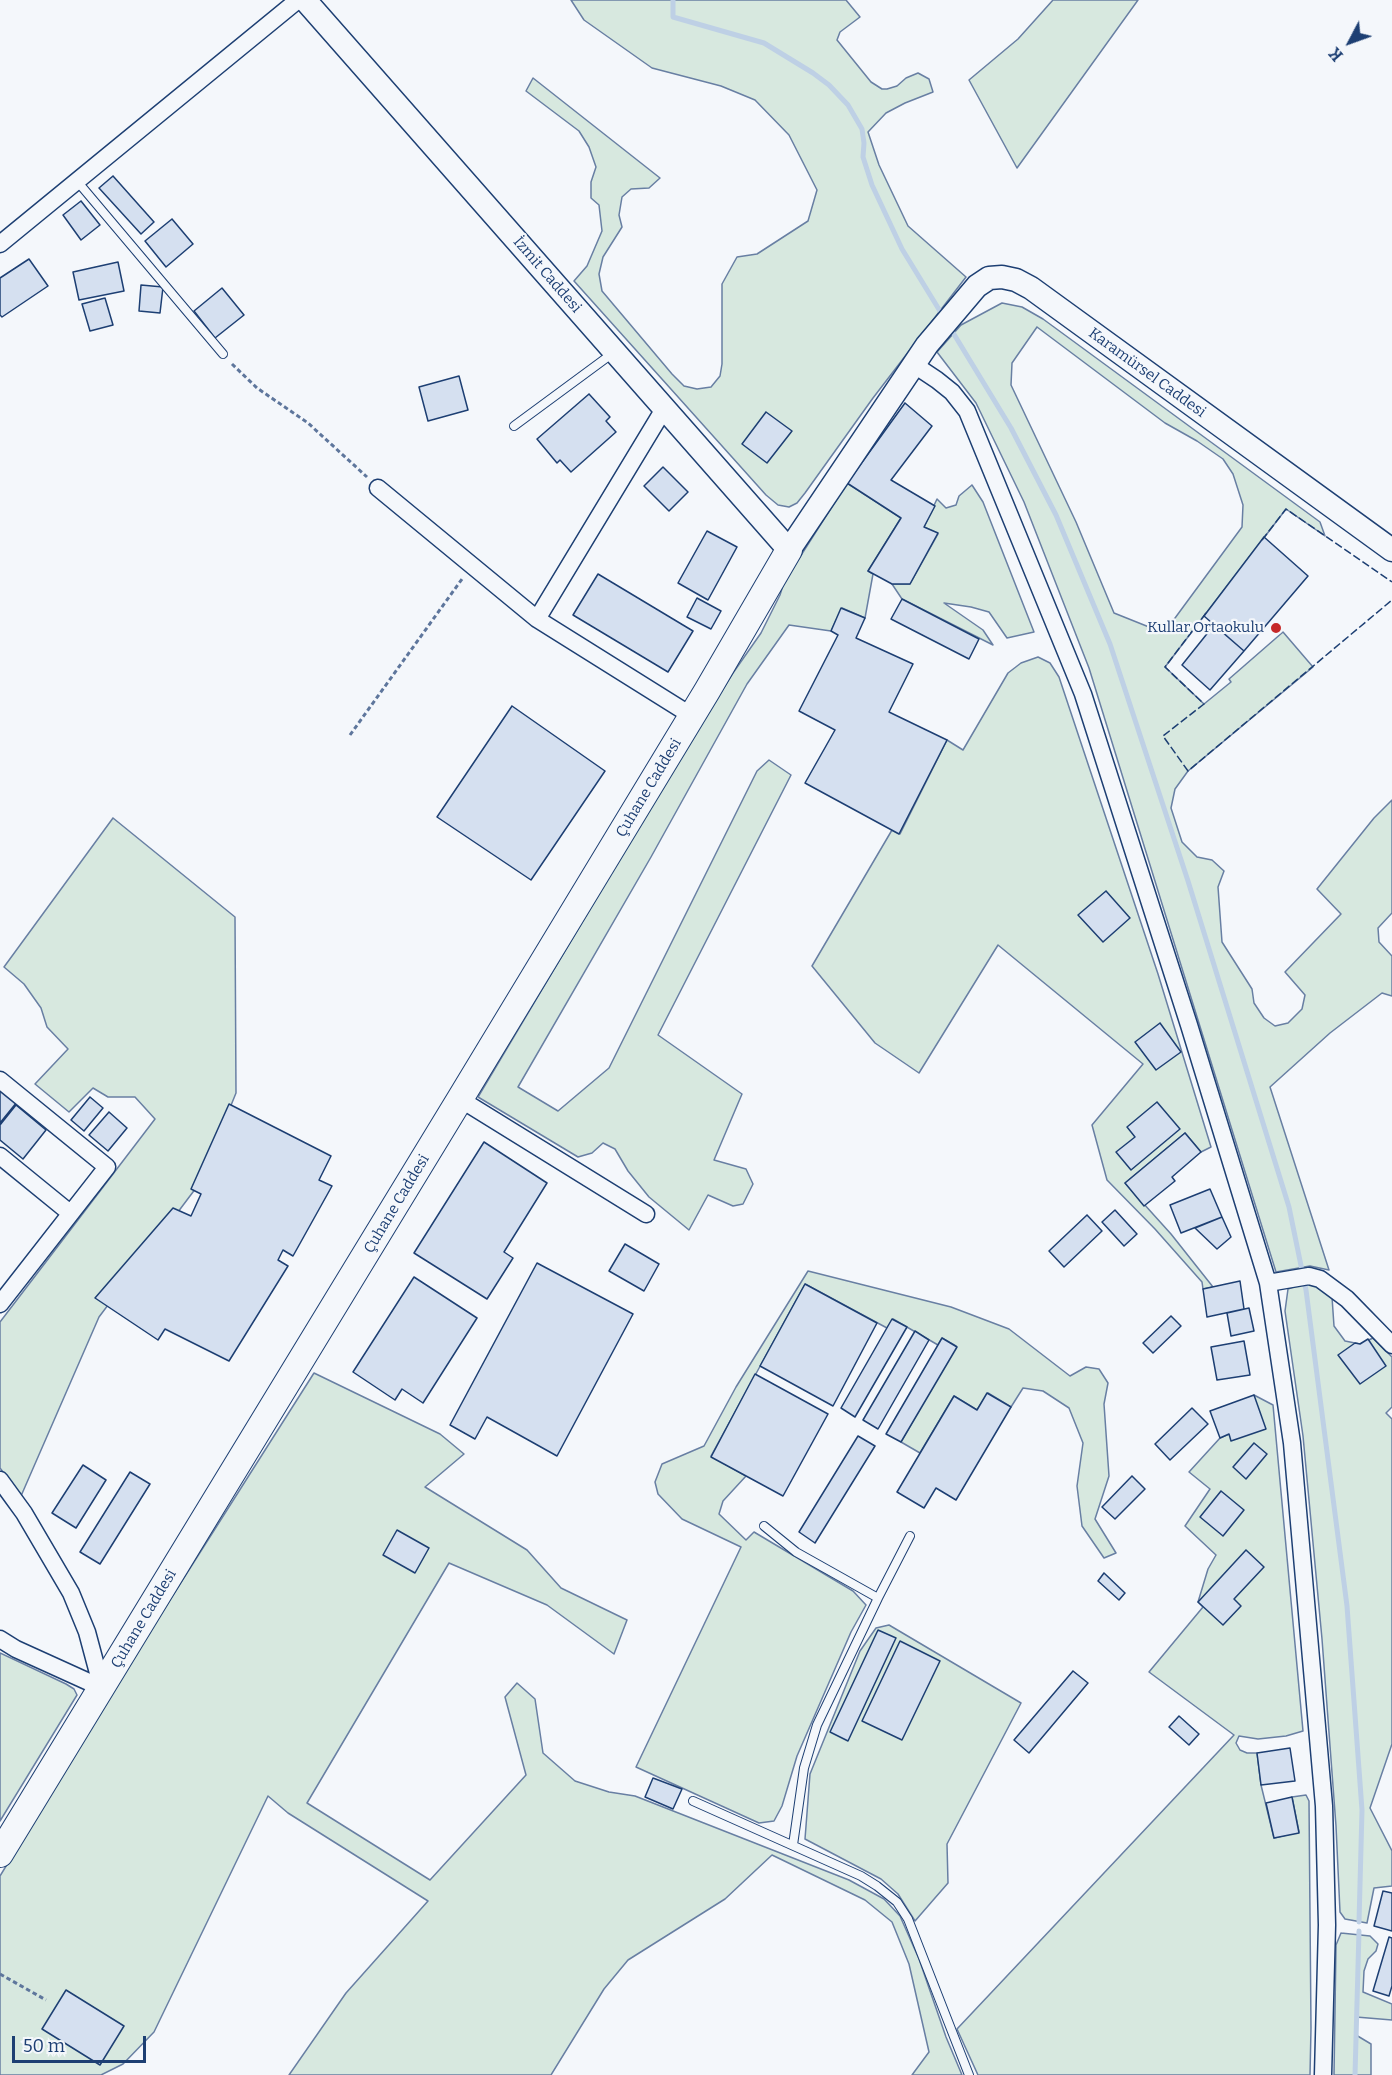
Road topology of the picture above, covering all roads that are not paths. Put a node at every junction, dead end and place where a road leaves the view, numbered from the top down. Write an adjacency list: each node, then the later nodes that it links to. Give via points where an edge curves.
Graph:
1 (298, 0): 3 (street)
2 (305, 0): 5 (main road, İzmit Caddesi)
3 (77, 181): 4 (street); 6 (lane)
4 (0, 244)
5 (614, 352): 8 (main road, İzmit Caddesi); 9 (lane)
6 (224, 354)
7 (913, 364): 11 (main road, Karamürsel Caddesi); 12 (main road, Karamürsel Caddesi, via 977,286 989,279 1016,280); 20 (street, via 952,392 967,411 1083,694)
8 (664, 409): 11 (main road, İzmit Caddesi); 13 (street)
9 (514, 426)
10 (378, 488): 13 (street)
11 (789, 550): 14 (main road, Çuhane Caddesi)
12 (1392, 550)
13 (537, 619): 14 (street)
14 (692, 716): 16 (main road, Çuhane Caddesi)
15 (0, 1080): 18 (street, via 107,1167)
16 (460, 1099): 19 (street); 28 (main road, Çuhane Caddesi)
17 (0, 1156): 18 (street)
18 (70, 1213): 21 (street)
19 (646, 1214)
20 (1268, 1283): 22 (street, via 1310,1276 1320,1279 1347,1299); 33 (street, via 1292,1443 1324,1806 1327,1925)
21 (0, 1304)
22 (1392, 1345)
23 (0, 1480): 28 (street, via 71,1593 87,1632)
24 (764, 1526): 26 (lane, via 796,1552)
25 (910, 1536): 26 (lane)
26 (878, 1598): 30 (lane, via 817,1725 804,1768)
27 (0, 1639): 28 (street)
28 (102, 1688): 31 (main road, Çuhane Caddesi)
29 (693, 1801): 30 (lane)
30 (793, 1845): 32 (lane, via 861,1876 897,1902 908,1919)
31 (0, 1854)
32 (969, 2075)
33 (1323, 2075)

